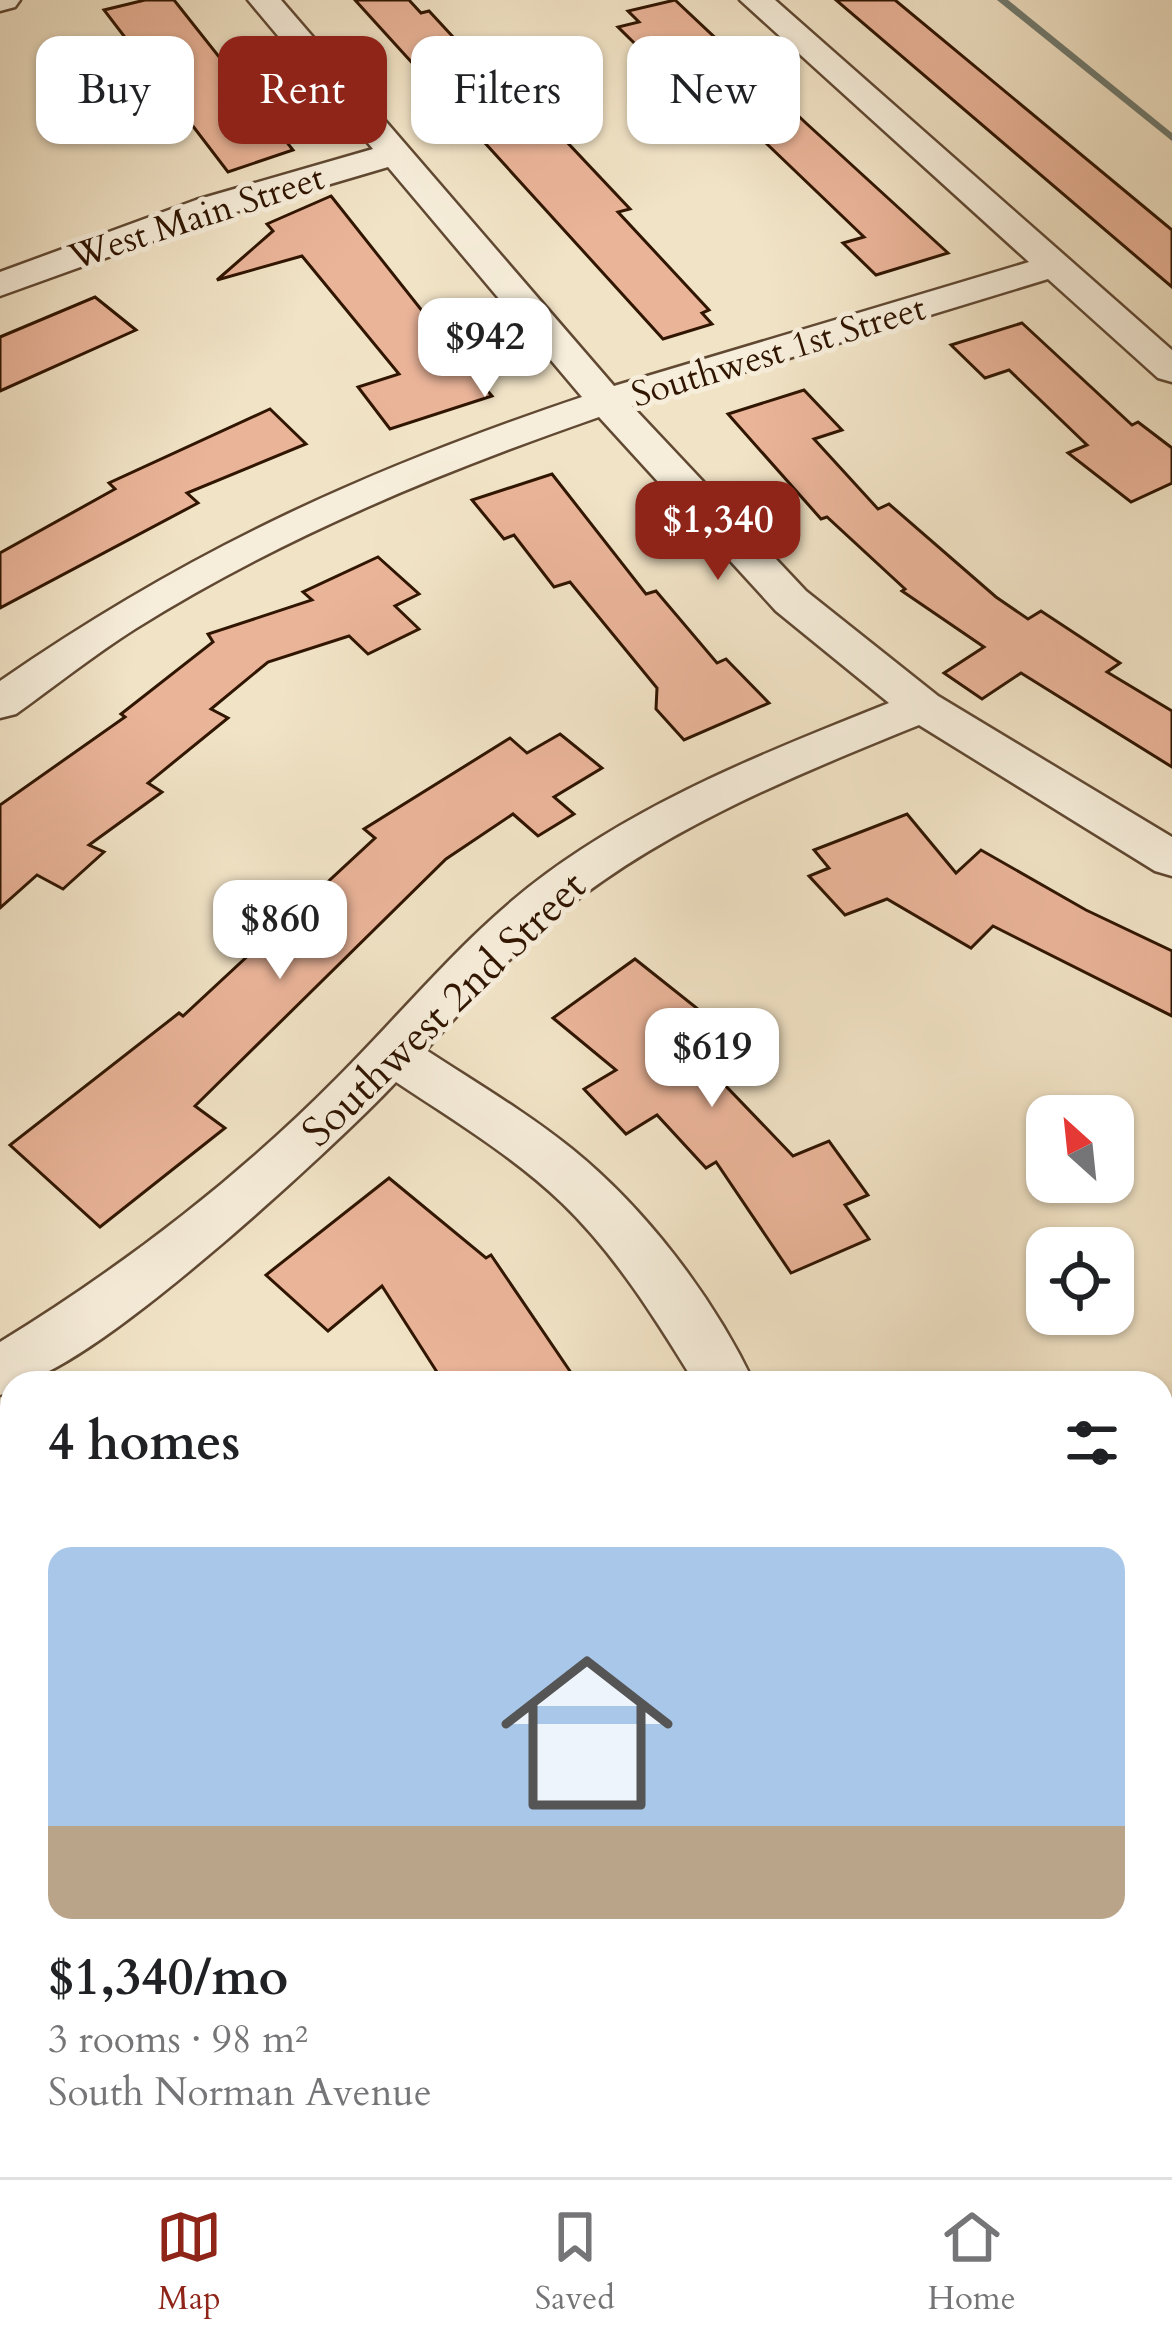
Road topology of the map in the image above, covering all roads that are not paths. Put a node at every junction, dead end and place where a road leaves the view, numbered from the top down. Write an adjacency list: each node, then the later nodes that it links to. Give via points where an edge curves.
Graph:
1 (264, 0): 3 (street)
2 (756, 0): 4 (street)
3 (395, 154): 5 (street, West Main Street, via 209,208); 7 (street)
4 (1051, 267): 6 (street); 7 (street, Southwest 1st Street)
5 (0, 285)
6 (1172, 370)
7 (607, 402): 8 (street, Southwest 1st Street, via 490,439 297,519 113,622); 9 (street, via 776,586)
8 (0, 704)
9 (922, 707): 10 (street); 11 (street, Southwest 2nd Street, via 761,771 622,845 560,888)
10 (1172, 859)
11 (393, 1054): 12 (street, Southwest 2nd Street, via 324,1124 144,1277); 13 (street, via 529,1146 598,1205)
12 (0, 1371)
13 (718, 1371)

